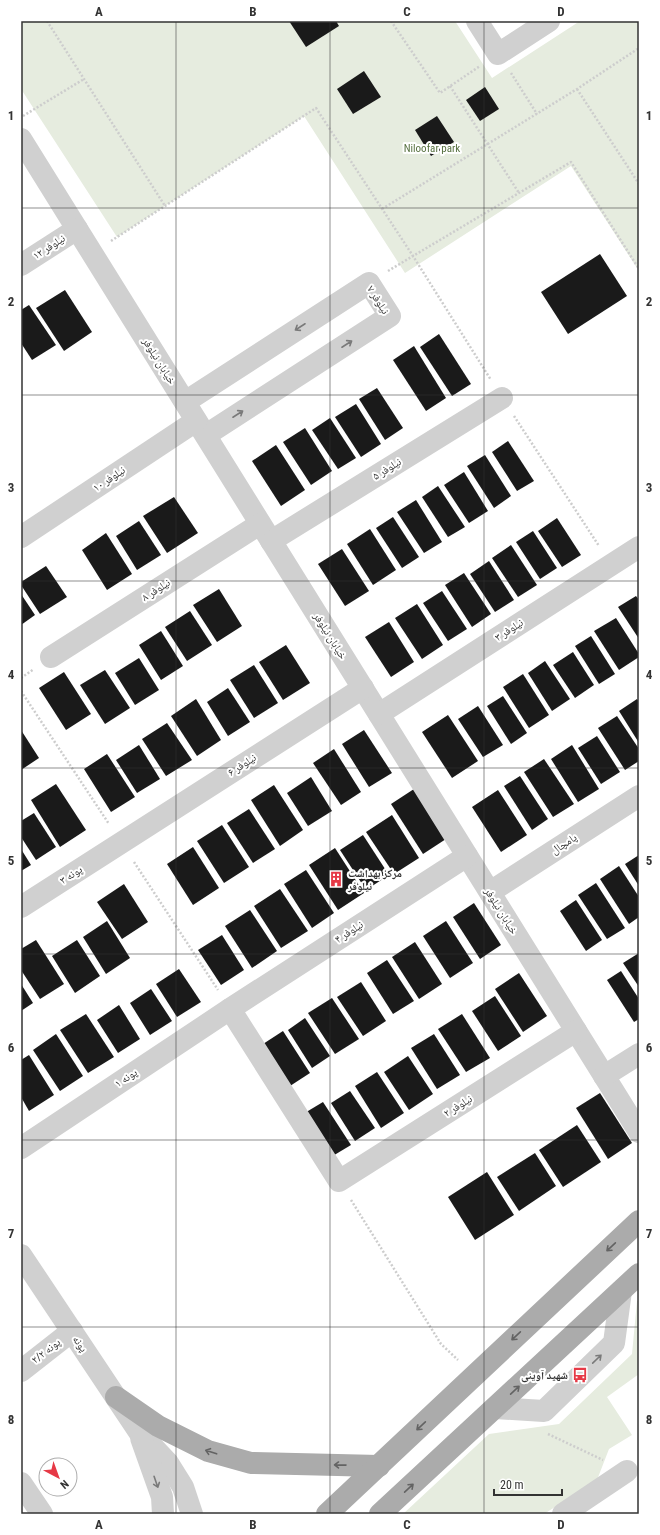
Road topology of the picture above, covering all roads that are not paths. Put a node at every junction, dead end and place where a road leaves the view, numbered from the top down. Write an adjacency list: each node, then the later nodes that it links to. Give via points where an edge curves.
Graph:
1 (477, 21): 2 (street, via 498,54)
2 (549, 21)
3 (21, 139): 4 (street, خیابان نیلوفر)
4 (77, 229): 5 (street, نیلوفر ۱۲); 7 (street, خیابان نیلوفر)
5 (21, 265)
6 (502, 398): 9 (street, نیلوفر ۵)
7 (184, 402): 8 (street, خیابان نیلوفر); 8 (street, نیلوفر ۷, one-way to 7, via 390,316 369,283)
8 (201, 428): 9 (street, خیابان نیلوفر); 10 (street, نیلوفر ۱۰)
9 (266, 532): 12 (street, نیلوفر ۸); 13 (street, خیابان نیلوفر)
10 (21, 537)
11 (639, 547): 14 (street, نیلوفر ۳)
12 (51, 657)
13 (363, 688): 14 (street, خیابان نیلوفر); 16 (street, نیلوفر ۶)
14 (379, 714): 17 (street, خیابان نیلوفر)
15 (639, 796): 18 (street, پامچال)
16 (121, 843): 19 (street, پونه ۳)
17 (467, 856): 18 (street, خیابان نیلوفر); 20 (street, نیلوفر ۴)
18 (490, 892): 21 (street, خیابان نیلوفر)
19 (21, 907)
20 (230, 1009): 21 (street, نیلوفر ۲, via 339,1181); 25 (street, پونه ۱)
21 (576, 1031): 23 (street, خیابان نیلوفر)
22 (639, 1054): 23 (street)
23 (604, 1076): 24 (street, خیابان نیلوفر)
24 (639, 1132)
25 (21, 1148)
26 (639, 1220): 35 (main road, one-way to 35)
27 (21, 1255): 30 (street, پونه)
28 (639, 1274): 29 (main road)
29 (621, 1291): 33 (main road, one-way to 29); 33 (street, one-way to 29, via 544,1411 614,1343)
30 (72, 1331): 31 (street, پونه ۲/۲); 32 (street, پونه)
31 (21, 1371)
32 (116, 1397): 34 (street, پونه); 35 (main road, one-way to 32, via 251,1463 208,1451 158,1426)
33 (495, 1408): 42 (main road, one-way to 33)
34 (139, 1432): 39 (street, one-way to 39, via 162,1497); 40 (street, via 168,1463 183,1487)
35 (379, 1466): 41 (main road)
36 (626, 1471): 43 (street)
37 (21, 1483): 38 (street)
38 (42, 1514)
39 (163, 1514)
40 (192, 1514)
41 (327, 1514)
42 (380, 1514)
43 (563, 1514)

